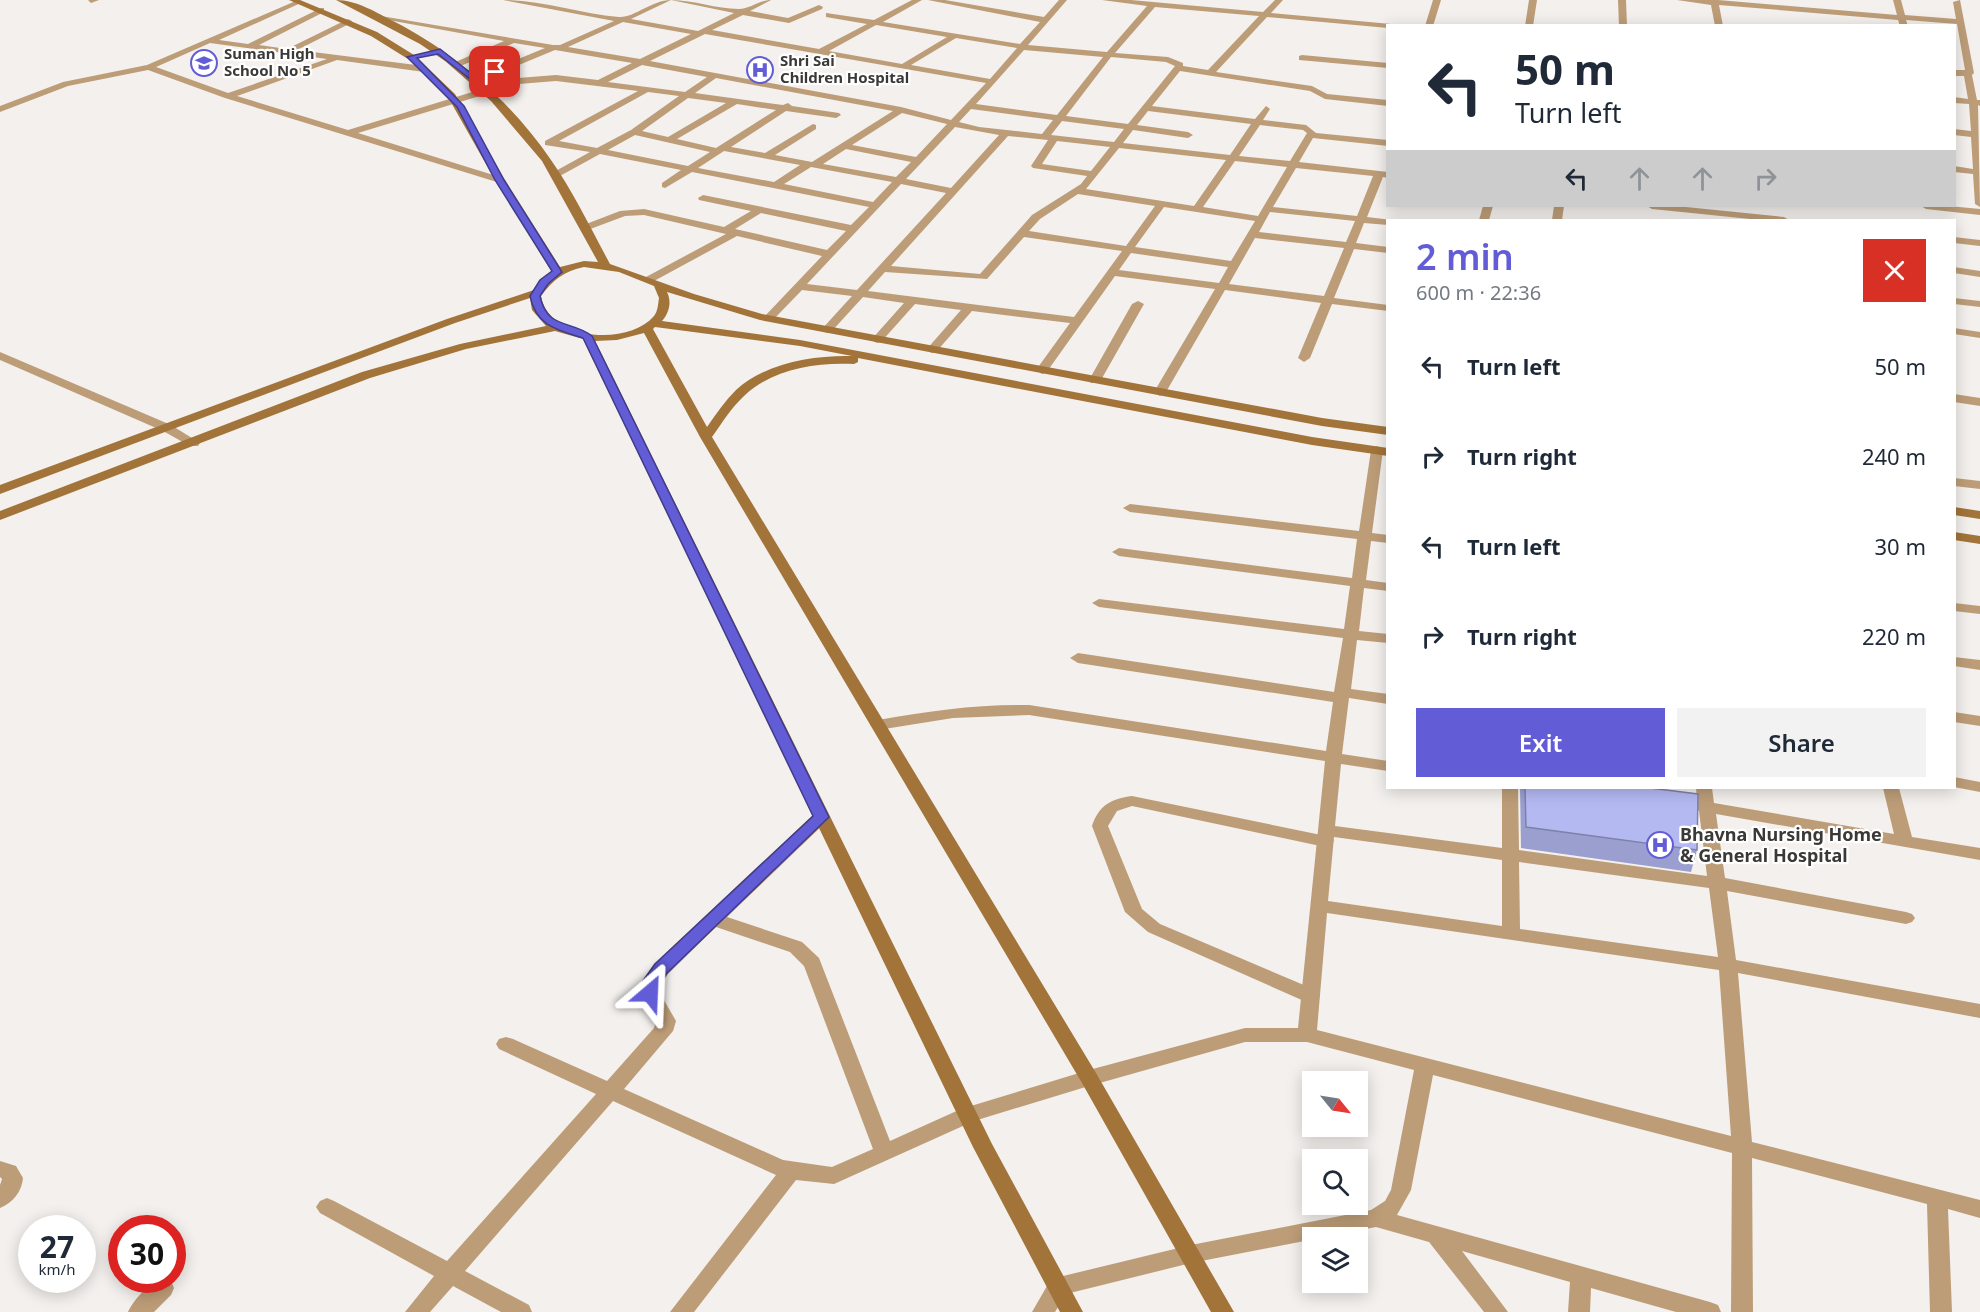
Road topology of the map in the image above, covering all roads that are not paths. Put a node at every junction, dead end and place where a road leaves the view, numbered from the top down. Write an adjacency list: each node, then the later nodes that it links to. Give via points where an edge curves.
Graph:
1 (340, 0): 28 (street)
2 (507, 0): 29 (street)
3 (667, 0): 29 (street)
4 (675, 0): 24 (street)
5 (767, 0): 24 (street)
6 (918, 0): 34 (street)
7 (932, 0): 30 (street)
8 (1063, 0): 30 (street)
9 (1106, 0): 21 (street)
10 (1279, 0): 25 (street)
11 (1437, 0): 35 (street)
12 (1533, 0): 36 (street)
13 (1622, 0): 37 (street)
14 (1681, 0): 18 (street)
15 (1806, 0): 26 (street)
16 (1897, 0): 32 (street)
17 (296, 1): 23 (street); 43 (street)
18 (1714, 1): 26 (street); 38 (street)
19 (1957, 2): 33 (street)
20 (1174, 3): 21 (street); 25 (street)
21 (1153, 4): 50 (street)
22 (819, 7): 24 (street, via 789,21)
23 (321, 10): 31 (street); 44 (street)
24 (741, 12): 40 (street)
25 (1264, 14): 39 (street); 63 (street)
26 (1809, 14): 32 (street)
27 (830, 15): 34 (street)
28 (381, 18): 42 (street); 48 (street)
29 (623, 20): 40 (street); 45 (street)
30 (1045, 20): 46 (street)
31 (348, 21): 47 (street); 51 (street)
32 (1903, 22): 33 (street)
33 (1960, 22): 55 (street)
34 (873, 24): 41 (street); 49 (street)
35 (1430, 24)
36 (1529, 24)
37 (1623, 24)
38 (1719, 24)
39 (1386, 26)
40 (700, 32): 49 (street); 54 (street)
41 (954, 36): 46 (street); 60 (street)
42 (516, 39): 45 (street); 57 (street)
43 (208, 41): 44 (street); 59 (street)
44 (250, 46): 47 (street)
45 (560, 47): 54 (street); 66 (street)
46 (1023, 47): 50 (street); 68 (street)
47 (290, 51): 52 (street)
48 (440, 51): 51 (street); 57 (street)
49 (820, 52): 60 (street)
50 (1109, 55): 61 (street, via 1168,60 1177,62); 89 (street)
51 (411, 57): 62 (street)
52 (337, 58): 62 (street); 75 (street)
53 (1302, 58): 58 (street)
54 (641, 62): 65 (street); 69 (street)
55 (1967, 62): 56 (street); 67 (street)
56 (1980, 64)
57 (456, 65): 66 (street)
58 (1386, 66)
59 (149, 67): 75 (street); 84 (street, via 66,84)
60 (902, 67): 68 (street)
61 (1177, 68): 63 (street); 83 (street)
62 (424, 69): 76 (street)
63 (1210, 73): 80 (street, via 1312,88 1325,96)
64 (1956, 74): 67 (street)
65 (715, 75): 70 (street); 74 (street)
66 (475, 80): 72 (street)
67 (1973, 81): 79 (street)
68 (992, 82): 81 (street)
69 (599, 83): 71 (street); 72 (street, via 536,78)
70 (765, 85): 73 (street); 78 (street)
71 (648, 89): 74 (street); 103 (street)
72 (486, 90): 76 (street); 107 (street)
73 (808, 93): 82 (street); 86 (street)
74 (687, 95): 78 (street); 94 (street)
75 (228, 96): 96 (street)
76 (455, 99): 96 (street); 122 (street)
77 (1956, 100): 79 (street)
78 (735, 101): 82 (street); 102 (street)
79 (1976, 102): 98 (street)
80 (1386, 103)
81 (969, 106): 89 (street); 91 (street)
82 (785, 108): 87 (street); 108 (street)
83 (1147, 108): 88 (street); 93 (street)
84 (0, 109)
85 (1266, 109): 90 (street)
86 (901, 110): 91 (street); 106 (street)
87 (836, 115)
88 (1204, 115): 90 (street); 99 (street)
89 (1061, 117): 93 (street); 101 (street)
90 (1257, 122): 100 (street, via 1306,128 1311,130); 112 (street)
91 (952, 124): 97 (street); 113 (street)
92 (813, 127): 111 (street)
93 (1132, 127): 99 (street); 105 (street)
94 (634, 132): 102 (street); 110 (street)
95 (1956, 132): 98 (street)
96 (349, 133): 122 (street)
97 (1005, 134): 101 (street); 127 (street)
98 (1978, 134): 118 (street)
99 (1188, 135): 109 (street)
100 (1310, 135): 104 (street); 115 (street)
101 (1049, 138): 105 (street); 119 (street, via 1036,166)
102 (669, 140): 108 (street)
103 (551, 142): 107 (street); 110 (street)
104 (1386, 143)
105 (1118, 145): 109 (street); 119 (street)
106 (844, 146): 113 (street); 114 (street)
107 (536, 147): 120 (street)
108 (720, 149): 111 (street); 116 (street)
109 (1176, 151): 112 (street)
110 (600, 152): 116 (street); 120 (street)
111 (767, 156): 114 (street)
112 (1232, 158): 115 (street); 135 (street)
113 (917, 160): 123 (street)
114 (811, 164): 123 (street); 125 (street)
115 (1292, 164): 121 (street); 138 (street)
116 (689, 169): 124 (street); 125 (street)
117 (1956, 169): 118 (street)
118 (1977, 172): 126 (street)
119 (1094, 174): 128 (street)
120 (555, 175): 142 (street)
121 (1383, 175): 139 (street)
122 (500, 180): 158 (street)
123 (899, 181): 127 (street); 132 (street)
124 (665, 185)
125 (776, 186): 132 (street)
126 (1979, 189): 131 (street)
127 (953, 191): 156 (street)
128 (1078, 191): 130 (street); 145 (street, via 1048,208)
129 (704, 198): 136 (street)
130 (1161, 204): 135 (street); 150 (street)
131 (1980, 204)
132 (876, 205): 143 (street)
133 (1660, 207): 140 (street)
134 (1935, 207): 137 (street)
135 (1197, 209): 138 (street)
136 (759, 210): 143 (street); 144 (street)
137 (1980, 212)
138 (1264, 214): 139 (street); 146 (street)
139 (1361, 219): 141 (street); 149 (street)
140 (1754, 219)
141 (1386, 222)
142 (585, 228): 144 (street, via 633,211); 154 (street)
143 (853, 229): 152 (street)
144 (730, 232): 152 (street); 161 (street)
145 (1021, 233): 150 (street); 156 (street, via 983,277)
146 (1252, 234): 149 (street); 155 (street)
147 (1956, 240): 148 (street)
148 (1979, 243): 153 (street)
149 (1350, 246): 151 (street); 167 (street)
150 (1128, 249): 155 (street); 159 (street)
151 (1386, 250)
152 (829, 254): 162 (street)
153 (1980, 254)
154 (605, 265): 158 (street, via 585,264); 161 (street)
155 (1234, 265): 163 (street)
156 (885, 269): 165 (street)
157 (1956, 270): 160 (street)
158 (557, 272): 164 (street)
159 (1112, 272): 163 (street); 174 (street)
160 (1980, 274)
161 (654, 282): 173 (street); 175 (street, via 666,298 661,315)
162 (799, 286): 165 (street); 173 (street)
163 (1221, 287): 167 (street); 188 (street)
164 (538, 292): 176 (street, via 538,311); 191 (street)
165 (861, 294): 166 (street); 177 (street)
166 (912, 300): 171 (street); 181 (street)
167 (1328, 301): 172 (street); 184 (street)
168 (1956, 301): 170 (street)
169 (1138, 304): 187 (street)
170 (1980, 304)
171 (970, 308): 174 (street); 182 (street)
172 (1386, 308)
173 (768, 319): 177 (street)
174 (1077, 321): 186 (street)
175 (650, 326): 180 (street, via 616,338); 185 (street, via 800,343); 193 (street)
176 (557, 327): 180 (street); 194 (street, via 464,346 398,365)
177 (827, 330): 181 (street)
178 (1956, 332): 179 (street)
179 (1980, 335)
180 (587, 336): 232 (street)
181 (876, 340): 182 (street)
182 (932, 350): 186 (street)
183 (0, 356): 191 (street)
184 (1304, 358)
185 (928, 367): 193 (street, via 840,359 800,364 767,375 741,391); 195 (street)
186 (1042, 370): 187 (street)
187 (1095, 380): 188 (street)
188 (1160, 392): 192 (street)
189 (1956, 398): 190 (street)
190 (1980, 402)
191 (167, 428): 194 (street); 198 (street)
192 (1386, 431)
193 (706, 437): 222 (street)
194 (194, 443): 202 (street)
195 (1382, 451): 203 (street)
196 (1956, 482): 197 (street)
197 (1980, 485)
198 (0, 490)
199 (1130, 508): 203 (street)
200 (1956, 511): 201 (street)
201 (1980, 515)
202 (0, 516)
203 (1365, 536): 205 (street); 208 (street)
204 (1956, 536): 206 (street)
205 (1386, 539)
206 (1980, 540)
207 (1119, 552): 208 (street)
208 (1357, 584): 209 (street); 213 (street)
209 (1386, 587)
210 (1099, 603): 213 (street)
211 (1956, 606): 212 (street)
212 (1980, 610)
213 (1349, 634): 214 (street); 218 (street)
214 (1386, 639)
215 (1078, 658): 218 (street)
216 (1956, 661): 217 (street)
217 (1980, 665)
218 (1341, 695): 219 (street); 223 (street)
219 (1386, 699)
220 (1956, 717): 221 (street)
221 (1980, 721)
222 (878, 725): 223 (street, via 954,712 1029,710); 248 (street)
223 (1333, 759): 224 (street); 233 (street)
224 (1386, 766)
225 (1956, 782): 226 (street)
226 (1980, 787)
227 (1510, 789): 235 (street)
228 (1704, 789): 231 (street)
229 (1891, 789): 234 (street)
230 (1683, 804): 231 (street)
231 (1706, 807): 234 (street); 237 (street)
232 (821, 817): 240 (street); 250 (street)
233 (1325, 835): 235 (street); 238 (street); 243 (street, via 1132,801 1116,803 1103,813 1100,826 1134,912 1154,928)
234 (1905, 842): 236 (street)
235 (1510, 854): 237 (street); 241 (street)
236 (1980, 854)
237 (1717, 883): 239 (street); 242 (street)
238 (1319, 906): 241 (street); 243 (street)
239 (1906, 918)
240 (713, 919): 249 (street, via 650,982 650,993 666,1021 663,1031); 252 (street, via 796,947 812,963)
241 (1511, 934): 242 (street)
242 (1728, 965): 244 (street); 251 (street)
243 (1311, 996): 245 (street)
244 (1980, 1011)
245 (1308, 1035): 247 (street); 248 (street, via 1245,1035)
246 (506, 1044): 249 (street)
247 (1425, 1065): 251 (street); 259 (street, via 1401,1190 1393,1207)
248 (1089, 1078): 250 (street); 261 (street)
249 (609, 1091): 254 (street); 262 (street)
250 (968, 1115): 252 (street); 264 (street)
251 (1742, 1149): 255 (street); 276 (street)
252 (885, 1154): 254 (street, via 834,1176)
253 (0, 1169): 256 (street, via 14,1178)
254 (791, 1171): 269 (street)
255 (1937, 1197): 258 (street); 277 (street)
256 (0, 1199)
257 (327, 1207): 262 (street)
258 (1980, 1209)
259 (1376, 1218): 260 (street); 261 (street)
260 (1436, 1235): 263 (street); 273 (street)
261 (1191, 1254): 264 (street); 272 (street)
262 (449, 1274): 267 (street); 268 (street)
263 (1581, 1276): 274 (street); 275 (street)
264 (1059, 1286): 270 (street); 271 (street)
265 (158, 1293): 266 (street)
266 (139, 1312)
267 (416, 1312)
268 (521, 1312)
269 (681, 1312)
270 (1043, 1312)
271 (1072, 1312)
272 (1223, 1312)
273 (1497, 1312)
274 (1579, 1312)
275 (1710, 1312)
276 (1742, 1312)
277 (1941, 1312)

